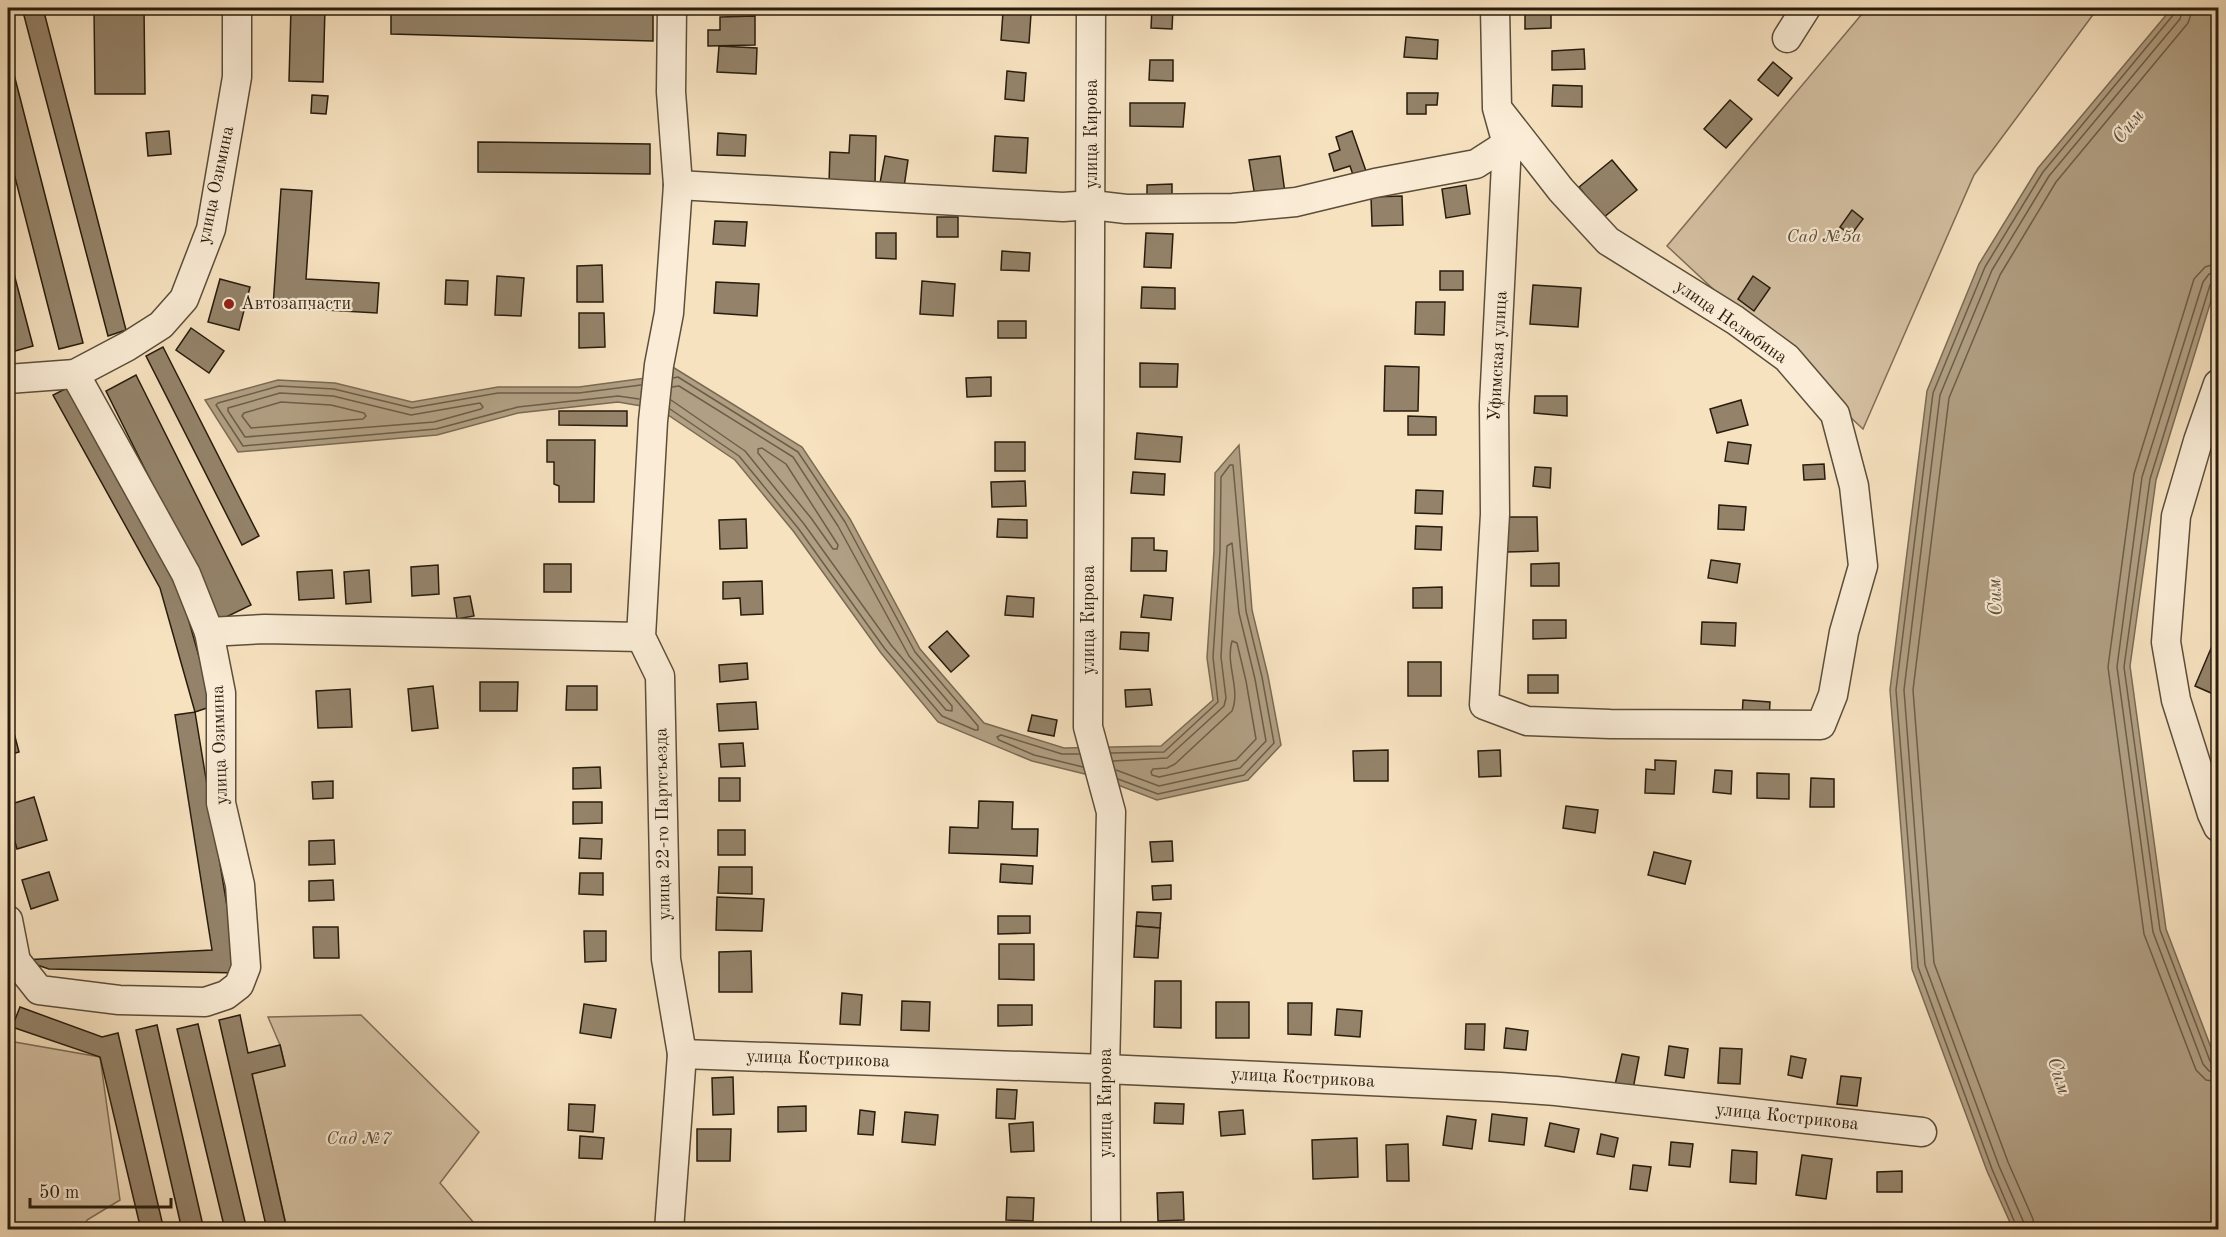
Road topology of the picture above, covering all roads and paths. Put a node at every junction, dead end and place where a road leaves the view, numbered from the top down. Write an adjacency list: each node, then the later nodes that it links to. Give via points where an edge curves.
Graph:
1 (237, 8): 11 (street, улица Озимина, via 237,77 211,230 184,299 161,325)
2 (672, 8): 9 (street, via 671,92)
3 (1091, 8): 10 (street, улица Кирова)
4 (1495, 8): 7 (street, Уфимская улица)
5 (1806, 8): 6 (street)
6 (1787, 38)
7 (1497, 108): 8 (street, Уфимская улица); 16 (street, улица Нелюбина, via 1561,190 1608,241 1735,320 1787,358 1835,414 1854,486 1863,566 1844,632 1833,695 1821,725 1527,721)
8 (1507, 144): 10 (street, via 1476,164 1296,202 1233,208 1126,209); 16 (street, Уфимская улица, via 1494,405 1495,514)
9 (678, 185): 10 (street, via 1063,207); 15 (street, улица 22-го Партсъезда, via 669,313 653,421)
10 (1092, 205): 20 (street, улица Кирова, via 1089,727 1111,812)
11 (75, 374): 12 (street, улица Озимина); 14 (street, улица Озимина, via 186,573)
12 (8, 379)
13 (2218, 384): 17 (street, via 2176,516 2166,642 2176,700)
14 (209, 632): 15 (street, via 265,629); 18 (street, улица Озимина, via 221,693 221,803 240,885 246,967 239,985 226,995 205,1002 119,1000 39,990 16,961)
15 (641, 637): 19 (street, улица 22-го Партсъезда, via 660,676 666,959)
16 (1484, 705)
17 (2218, 827)
18 (8, 920)
19 (682, 1054): 20 (street, улица Кострикова); 22 (street, улица 22-го Партсъезда)
20 (1105, 1069): 21 (street, улица Кострикова, via 1556,1091); 23 (street, улица Кирова)
21 (1922, 1132)
22 (669, 1230)
23 (1107, 1230)

